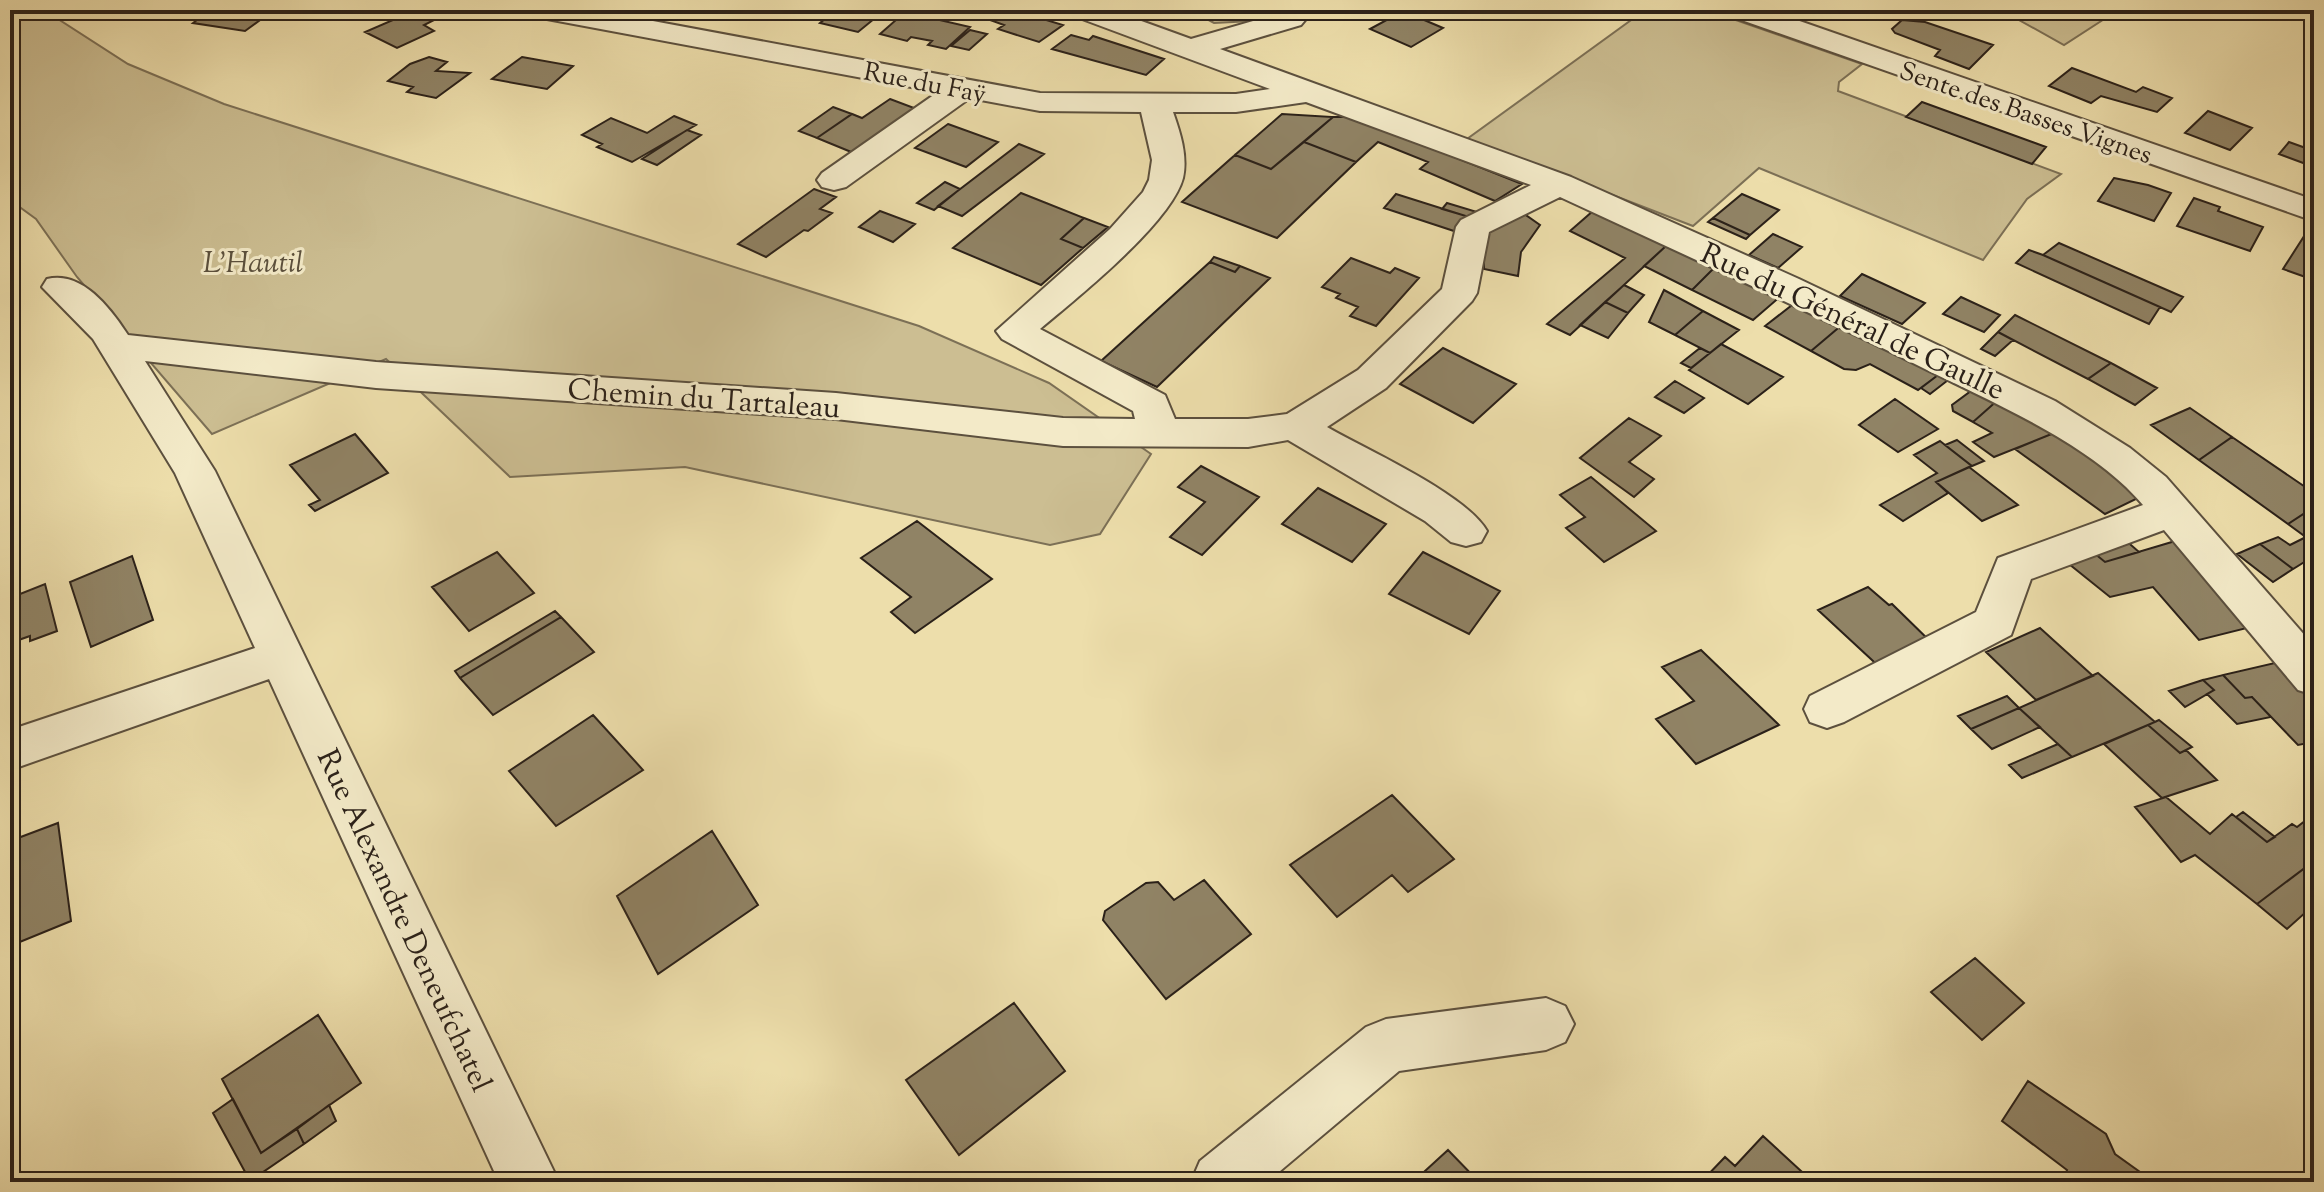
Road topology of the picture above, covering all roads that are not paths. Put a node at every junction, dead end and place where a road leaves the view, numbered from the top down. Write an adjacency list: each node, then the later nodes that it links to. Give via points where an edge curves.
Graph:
1 (547, 10): 6 (street, Rue du Faÿ)
2 (1084, 10): 5 (street, Rue du Général de Gaulle)
3 (1740, 10): 11 (street, Sente des Basses Vignes)
4 (1291, 19): 5 (street)
5 (1189, 49): 7 (street, Rue du Général de Gaulle)
6 (963, 89): 8 (street, Rue du Faÿ, via 1040,102); 9 (street)
7 (1307, 92): 8 (street, Rue du Faÿ, via 1236,103); 10 (street, Rue du Général de Gaulle)
8 (1154, 103): 15 (street, via 1169,148 1165,184 1077,282 1015,331 1151,404)
9 (834, 180)
10 (1559, 184): 14 (street, Chemin du Tartaleau, via 1473,227 1459,293 1446,309 1372,379); 16 (street, Rue du Général de Gaulle, via 2041,410 2116,458)
11 (2314, 211)
12 (60, 287): 13 (street, Rue Alexandre Deneufchatel)
13 (115, 346): 15 (street, Chemin du Tartaleau, via 376,375 836,406 1063,432); 18 (street, Rue Alexandre Deneufchatel, via 195,471)
14 (1294, 426): 15 (street, Chemin du Tartaleau, via 1248,433); 17 (street, via 1440,510)
15 (1159, 433)
16 (2172, 511): 19 (street, Rue du Général de Gaulle); 20 (street, via 2013,569 1995,623)
17 (1466, 531)
18 (281, 657): 21 (street); 23 (street, Rue Alexandre Deneufchatel)
19 (2314, 677)
20 (1827, 709)
21 (10, 750)
22 (1546, 1024): 24 (street, via 1386,1046)
23 (529, 1182)
24 (1221, 1182)

